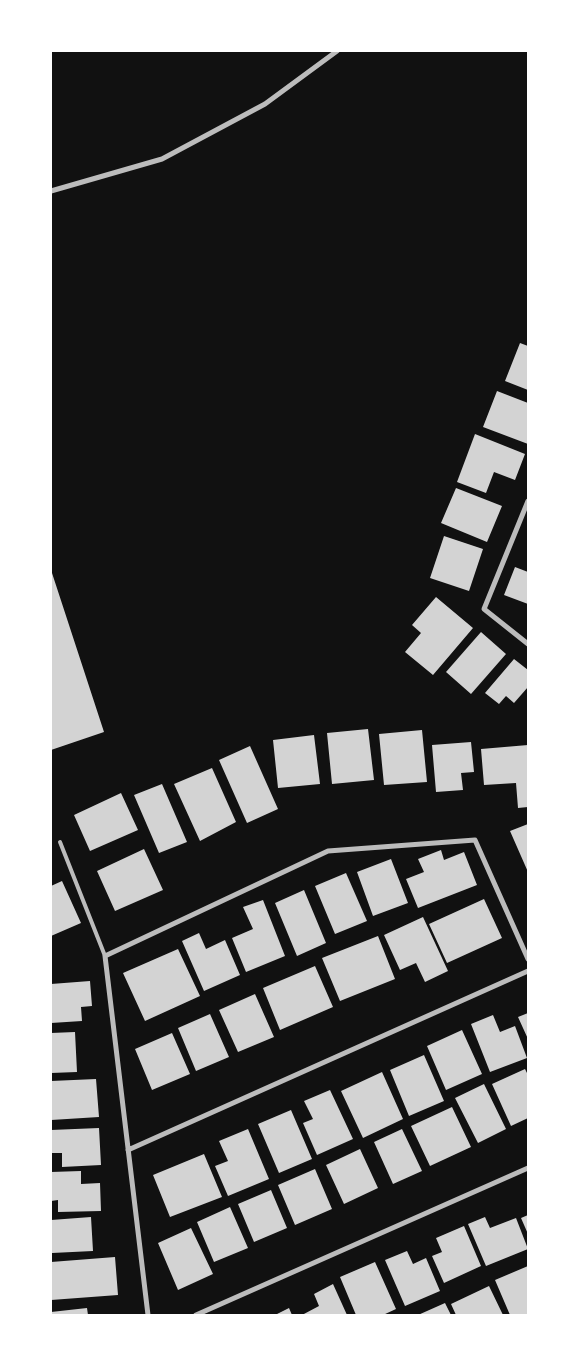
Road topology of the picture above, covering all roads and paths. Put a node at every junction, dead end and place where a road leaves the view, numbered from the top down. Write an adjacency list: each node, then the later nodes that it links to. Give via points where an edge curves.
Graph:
1 (337, 51): 2 (street, via 265,104 162,159)
2 (51, 191)
3 (528, 501): 4 (street, via 484,609)
4 (528, 644)
5 (60, 842): 6 (lane)
6 (105, 956): 7 (street, via 328,851 475,840); 9 (street)
7 (528, 959)
8 (528, 971): 9 (street)
9 (128, 1150): 11 (street)
10 (528, 1168): 12 (street)
11 (148, 1315)
12 (196, 1315)

